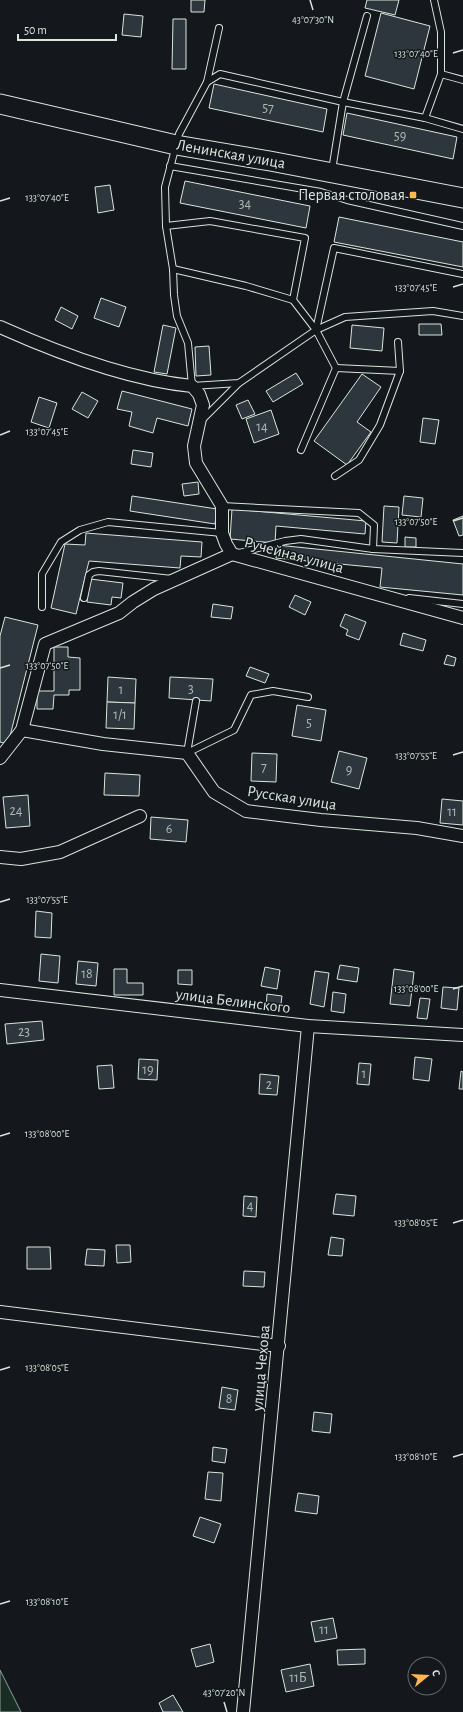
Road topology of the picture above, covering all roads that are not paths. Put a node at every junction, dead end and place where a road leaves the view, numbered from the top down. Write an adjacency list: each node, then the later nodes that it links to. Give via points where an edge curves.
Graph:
1 (434, 0): 4 (lane, via 441,32)
2 (367, 16): 7 (lane)
3 (219, 28): 6 (lane)
4 (441, 74): 5 (lane); 9 (lane)
5 (463, 80)
6 (207, 82): 7 (lane, via 220,74); 11 (lane, via 179,134)
7 (343, 102): 9 (lane); 12 (lane)
8 (0, 104): 11 (main road, Ленинская улица)
9 (425, 118): 10 (lane)
10 (463, 129)
11 (176, 145): 13 (lane); 14 (main road, Ленинская улица)
12 (333, 164)
13 (170, 166): 15 (lane, via 321,192); 16 (lane, via 165,187)
14 (463, 198)
15 (463, 225)
16 (166, 226): 17 (lane); 19 (lane, via 210,220 305,238)
17 (173, 269): 19 (lane); 27 (lane, via 177,316 188,343)
18 (463, 274): 22 (lane, via 334,248)
19 (293, 300): 22 (lane)
20 (463, 316): 22 (lane, via 433,311 345,317)
21 (0, 328): 27 (street, via 120,372)
22 (316, 330): 24 (lane); 26 (lane)
23 (398, 342): 25 (lane)
24 (336, 368): 25 (lane); 29 (lane)
25 (400, 371): 30 (lane, via 380,425 369,443 358,460)
26 (239, 383): 27 (lane); 28 (lane)
27 (192, 386): 28 (street, via 199,394 203,405)
28 (200, 422): 31 (street, via 194,446 196,463)
29 (301, 450)
30 (335, 476)
31 (222, 506): 32 (street, Ручейная улица); 33 (lane, via 359,513 374,525)
32 (222, 533): 35 (street, Ручейная улица); 40 (lane, via 108,522 80,530 61,542 42,574)
33 (373, 549): 34 (lane); 35 (lane, via 301,539)
34 (463, 553)
35 (232, 554): 36 (street); 41 (street, Ручейная улица)
36 (174, 579): 37 (lane, via 93,572 89,575); 44 (street, via 119,613 45,644)
37 (84, 598)
38 (408, 598): 39 (lane)
39 (463, 604)
40 (42, 607)
41 (463, 618)
42 (308, 698): 45 (lane, via 273,691 251,695 234,730)
43 (196, 701): 45 (lane)
44 (22, 730): 45 (street, via 103,744); 46 (street)
45 (187, 753): 48 (street, Русская улица, via 214,792 246,811 417,828)
46 (0, 758)
47 (140, 816): 49 (street, via 60,852 21,859)
48 (463, 836)
49 (0, 856)
50 (0, 990): 51 (street, улица Белинского)
51 (308, 1026): 52 (street, улица Белинского); 54 (street, улица Чехова)
52 (463, 1035)
53 (0, 1312): 54 (street)
54 (279, 1346): 55 (street, улица Чехова)
55 (243, 1712)

